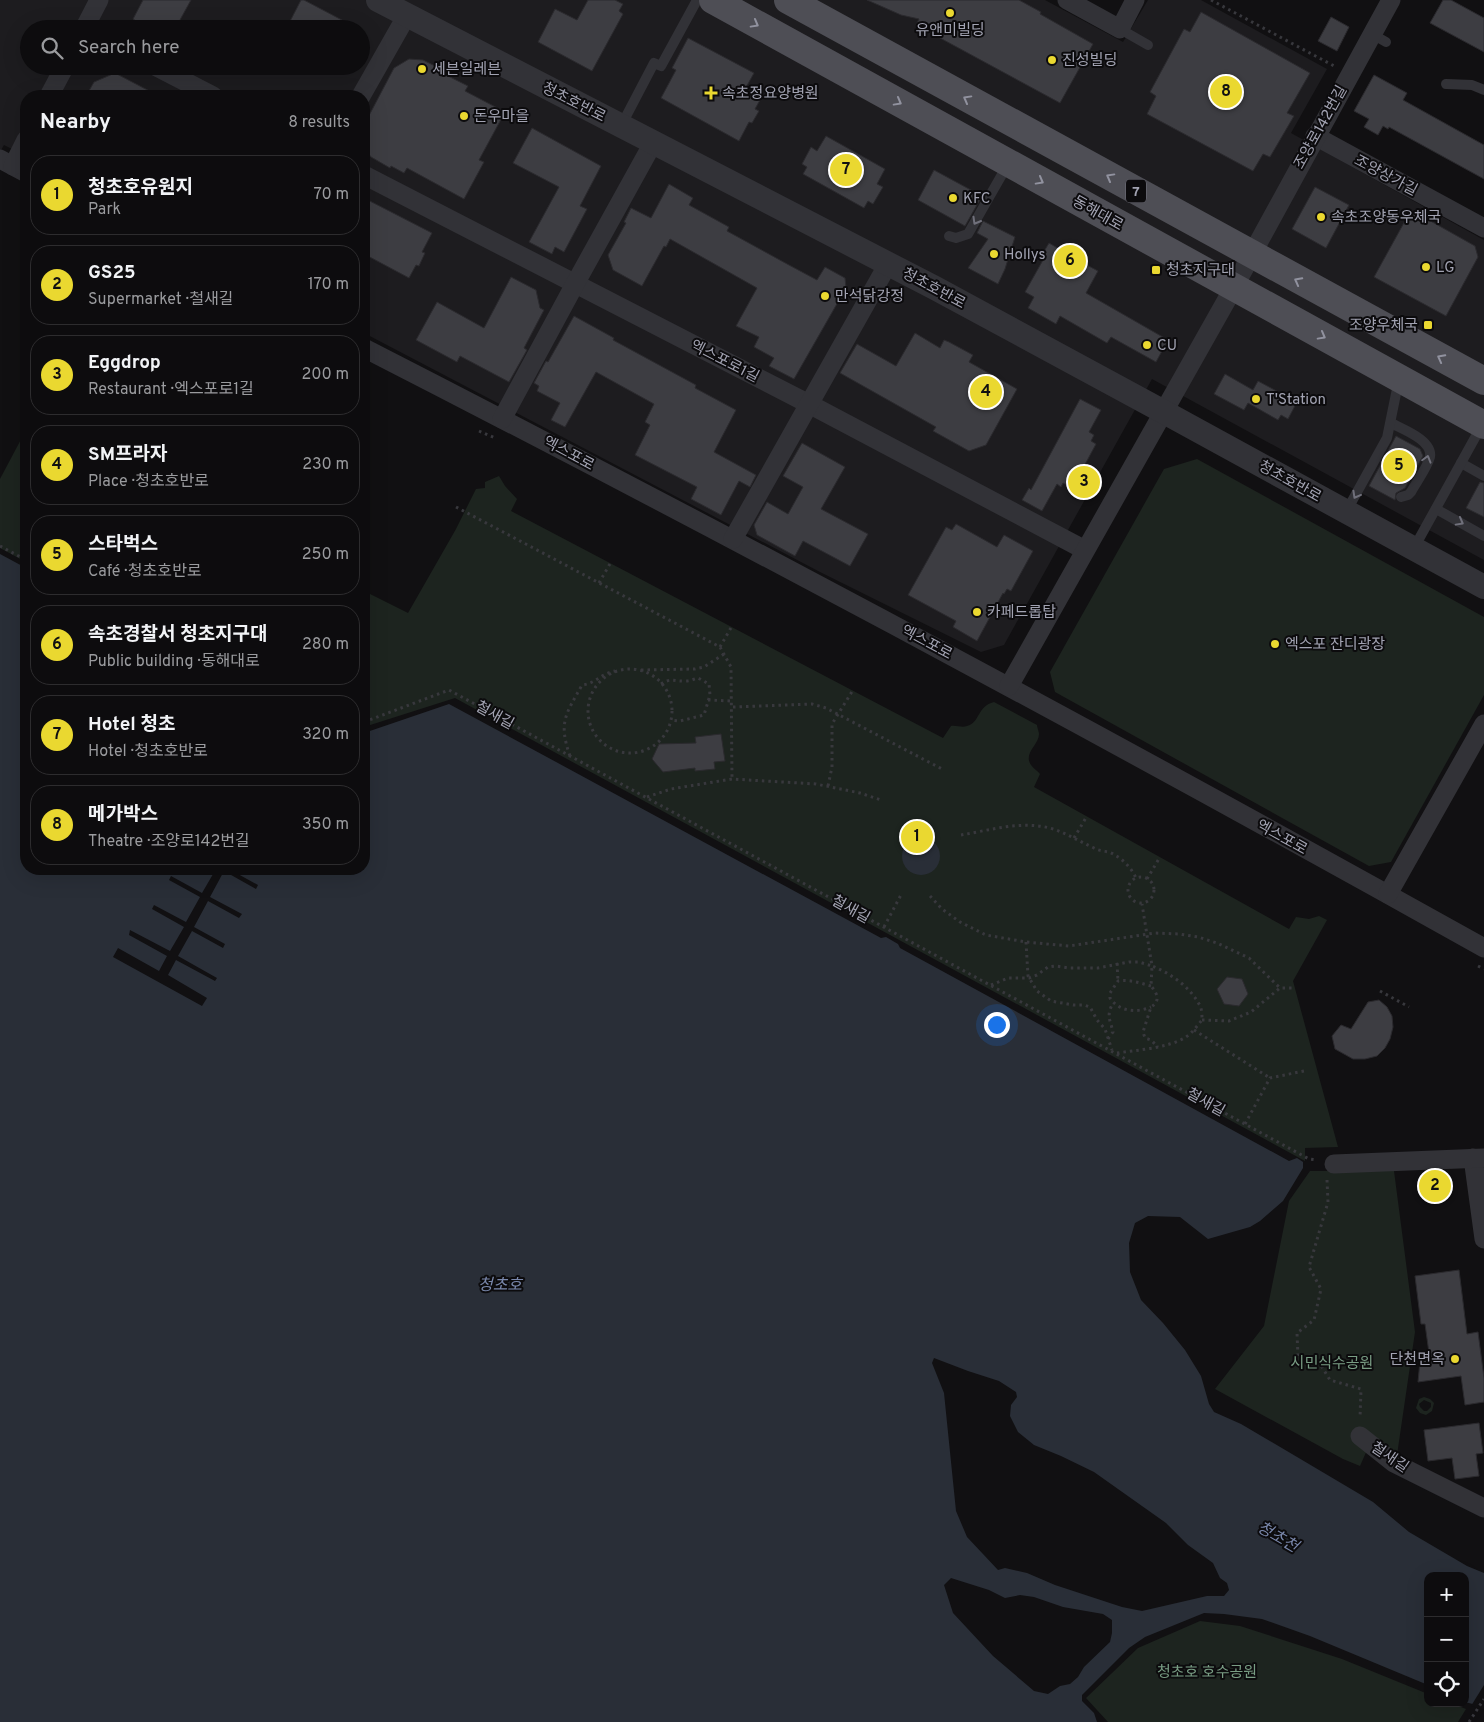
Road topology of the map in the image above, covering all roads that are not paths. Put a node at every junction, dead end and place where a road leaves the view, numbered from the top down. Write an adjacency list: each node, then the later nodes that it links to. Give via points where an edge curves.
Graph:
1 (99, 0): 10 (street)
2 (378, 0): 9 (street, 청초호반로)
3 (697, 0): 20 (lane, via 661,66 654,62)
4 (713, 0): 24 (main road, 동해대로 / 7, one-way to 24)
5 (788, 0): 29 (main road, 7, one-way to 5)
6 (1067, 0): 11 (street)
7 (1135, 0): 11 (street)
8 (1391, 0): 21 (street, 조양로142번길, via 1379,38)
9 (407, 15): 18 (street); 20 (street, 청초호반로)
10 (89, 20)
11 (1120, 29): 12 (lane)
12 (1148, 45)
13 (60, 75): 16 (street)
14 (172, 75): 17 (street)
15 (1446, 84): 19 (lane, via 1472,84)
16 (52, 90)
17 (201, 90)
18 (364, 90)
19 (1484, 90)
20 (620, 126): 22 (street, 청초호반로)
21 (1315, 136): 27 (street, 조양상가길); 29 (street, 조양로142번길)
22 (653, 143): 30 (street, 청초호반로); 31 (street)
23 (20, 152): 25 (street)
24 (1009, 163): 28 (lane, one-way to 28, via 968,234 956,238); 32 (main road, 동해대로 / 7, one-way to 32)
25 (13, 166)
26 (370, 178): 31 (street, 엑스포로1길)
27 (1484, 228)
28 (949, 236)
29 (1251, 255): 32 (street, 조양로142번길); 35 (main road, 7, one-way to 29)
30 (888, 264): 36 (street); 37 (street, 청초호반로)
31 (575, 284): 36 (street, 엑스포로1길); 38 (street)
32 (1234, 287): 34 (main road, 동해대로 / 7, one-way to 34); 37 (street, 조양로142번길)
33 (370, 351): 38 (street, 엑스포로)
34 (1399, 378): 39 (lane); 40 (main road, 동해대로 / 7)
35 (1484, 381)
36 (809, 404): 49 (street); 51 (street, 엑스포로1길)
37 (1164, 412): 47 (street, 청초호반로); 51 (street, 조양로142번길)
38 (502, 419): 49 (street, 엑스포로)
39 (1391, 423): 42 (lane); 45 (lane, one-way to 39, via 1411,492 1429,459 1430,450 1418,437)
40 (1483, 425): 41 (lane)
41 (1461, 463): 43 (lane); 46 (lane)
42 (1372, 466): 44 (lane); 47 (lane, one-way to 47)
43 (1484, 476)
44 (1372, 480)
45 (1401, 497)
46 (1436, 509): 48 (lane, one-way to 48); 50 (lane)
47 (1346, 512): 50 (street, 청초호반로)
48 (1484, 536)
49 (733, 539): 53 (street, 엑스포로)
50 (1414, 548): 52 (street, 청초호반로)
51 (1085, 550): 53 (street, 조양로142번길)
52 (1484, 587)
53 (1009, 686): 55 (street, 엑스포로)
54 (1484, 724): 55 (street)
55 (1388, 894): 56 (street, 엑스포로)
56 (1484, 948)
57 (1479, 1158): 58 (street); 59 (street)
58 (1334, 1164)
59 (1484, 1239)
60 (1360, 1436): 61 (street, 철새길, via 1394,1463)
61 (1483, 1504)

